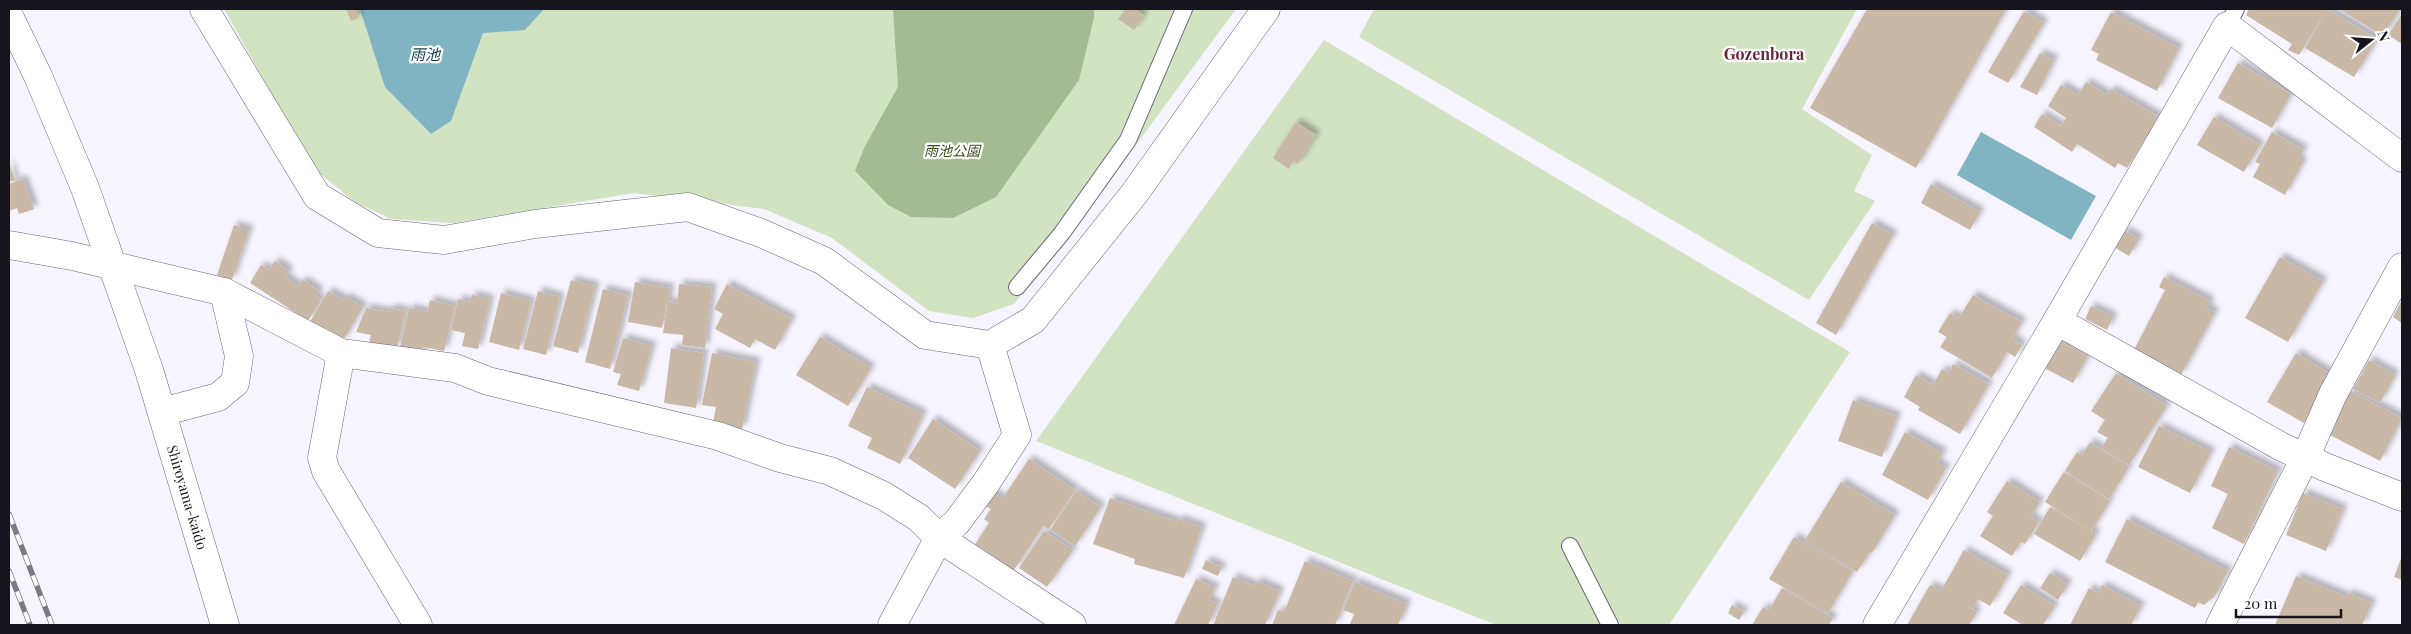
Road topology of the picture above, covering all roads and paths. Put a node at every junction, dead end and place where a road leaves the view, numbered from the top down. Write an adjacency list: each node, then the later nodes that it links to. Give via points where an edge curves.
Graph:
1 (204, 9): 13 (street, via 317,196 378,233 444,240 535,224 688,207 824,261 925,335)
2 (1184, 9): 10 (lane, via 1128,140 1062,233)
3 (1266, 9): 13 (street, via 1134,194 1033,320)
4 (9, 16): 8 (street, Shiroyama-kaido, via 85,188)
5 (2232, 17): 6 (street); 12 (street)
6 (2402, 158)
7 (9, 246): 8 (street)
8 (113, 266): 11 (street); 15 (street, Shiroyama-kaido)
9 (2402, 267): 16 (street, via 2333,394)
10 (1017, 287)
11 (224, 292): 14 (street); 15 (street, via 239,356 235,384 218,397)
12 (2057, 321): 16 (street); 25 (street)
13 (990, 344): 18 (street, via 1017,435 957,522)
14 (341, 352): 18 (street, via 455,368 488,381 718,436 780,458 830,471 884,496 919,518); 21 (street, via 322,458 326,470)
15 (162, 412): 20 (street, Shiroyama-kaido)
16 (2305, 458): 17 (street); 26 (street)
17 (2402, 497)
18 (939, 538): 22 (street); 23 (street)
19 (1570, 546): 24 (lane)
20 (225, 625)
21 (418, 625)
22 (892, 625)
23 (1072, 625)
24 (1610, 625)
25 (1877, 625)
26 (2220, 625)

